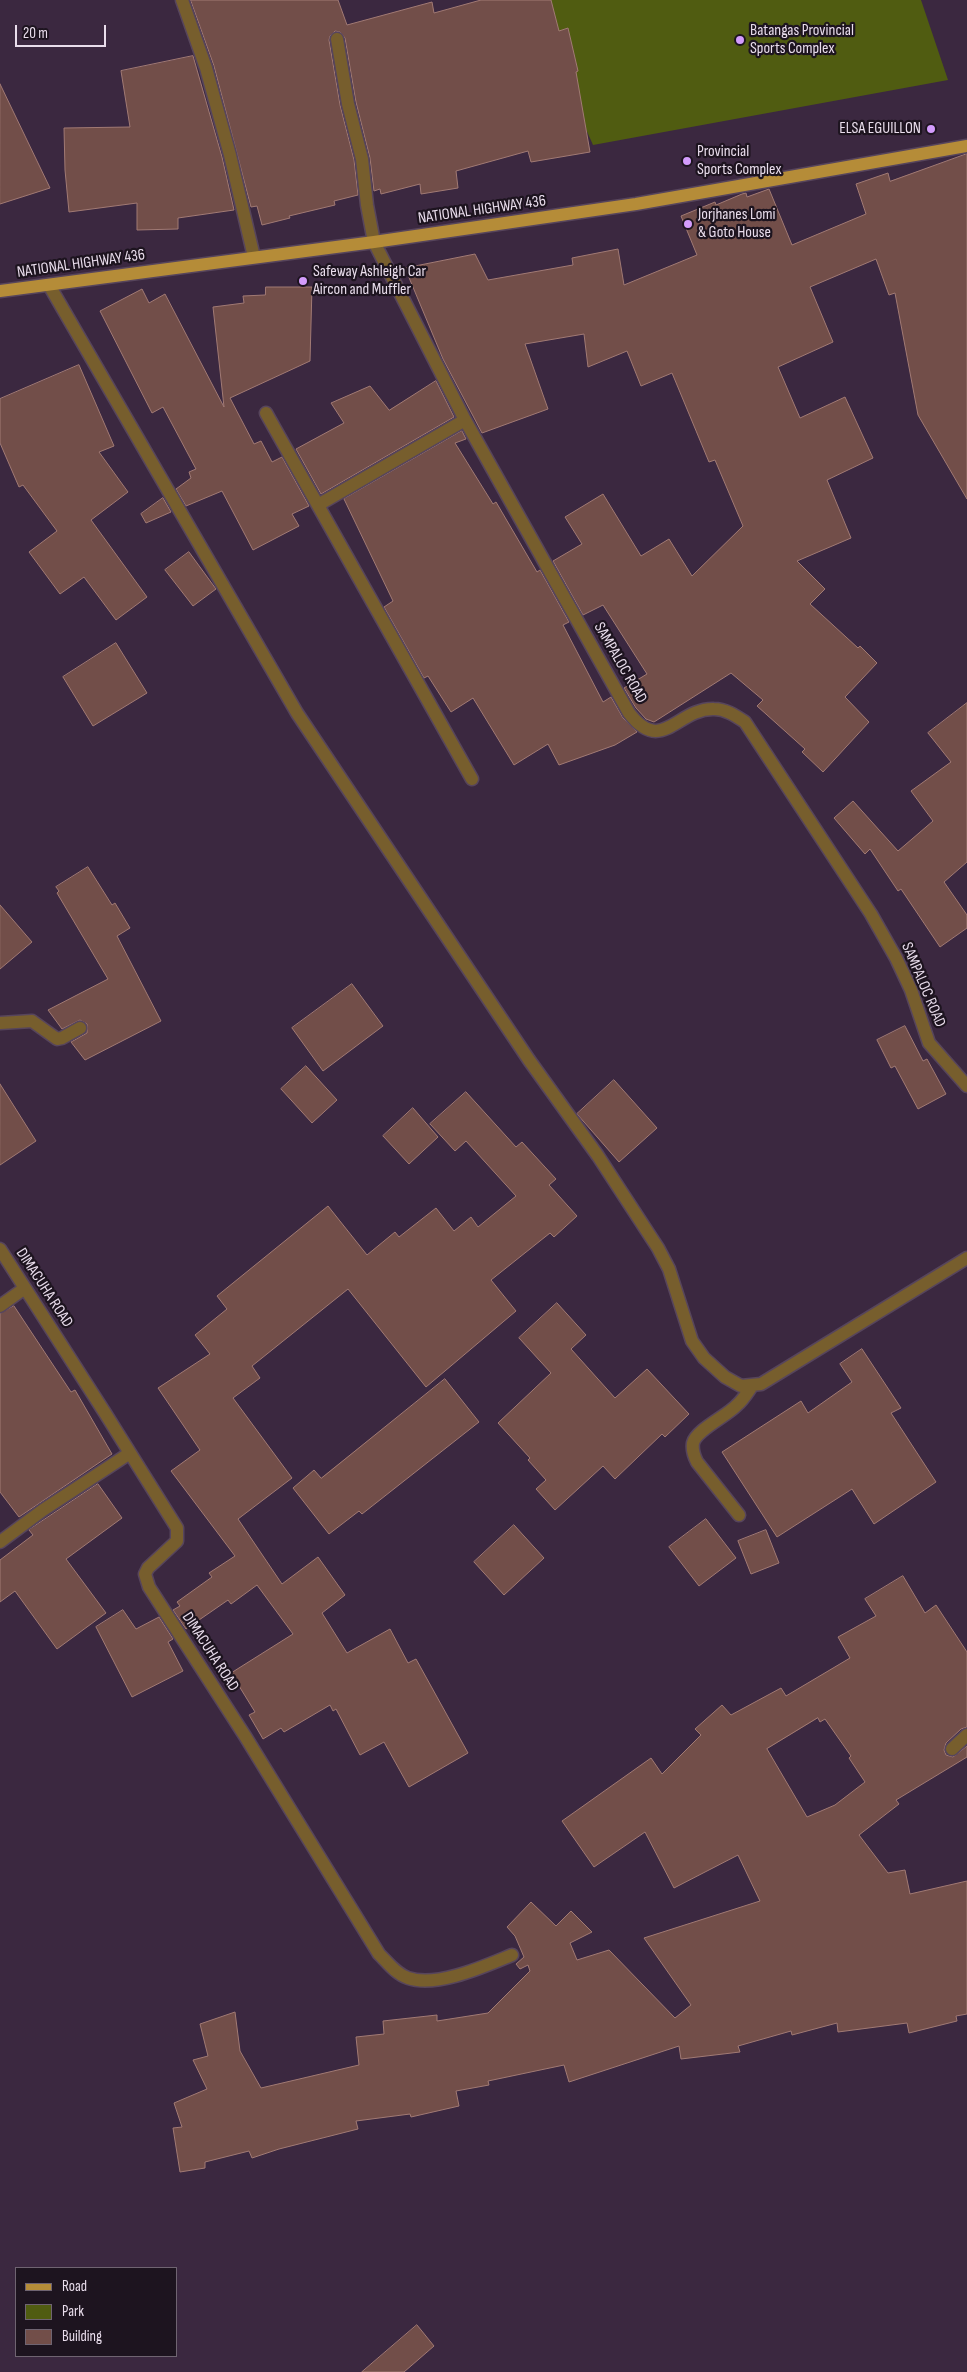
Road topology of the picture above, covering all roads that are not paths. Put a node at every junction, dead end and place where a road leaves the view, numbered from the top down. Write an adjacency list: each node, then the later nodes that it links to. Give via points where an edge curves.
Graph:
1 (182, 0): 5 (street, via 206,68)
2 (337, 39): 4 (street, SAMPALOC ROAD, via 362,159)
3 (967, 146): 4 (main road, NATIONAL HIGHWAY 436, via 687,196)
4 (374, 242): 5 (main road, NATIONAL HIGHWAY 436); 9 (street, SAMPALOC ROAD)
5 (254, 257): 6 (main road, NATIONAL HIGHWAY 436)
6 (49, 285): 7 (main road, NATIONAL HIGHWAY 436); 19 (street, via 297,713 658,1248 669,1269 692,1341 704,1358 726,1377 741,1386)
7 (0, 291)
8 (266, 413): 10 (street)
9 (465, 420): 10 (street); 14 (street, SAMPALOC ROAD, via 638,725 658,732 699,712 714,709 732,713 745,722 896,958 929,1043)
10 (318, 505): 11 (street)
11 (472, 779)
12 (0, 1023): 13 (street, via 32,1021 57,1039)
13 (80, 1028)
14 (967, 1086)
15 (0, 1250): 17 (street, DIMACUHA ROAD)
16 (967, 1258): 19 (street, via 771,1380)
17 (25, 1288): 18 (street); 20 (street, DIMACUHA ROAD)
18 (0, 1306)
19 (752, 1386): 21 (street, via 738,1405 693,1442 697,1462)
20 (130, 1453): 22 (street); 25 (street, DIMACUHA ROAD, via 178,1534 177,1541 148,1568 145,1579 379,1954 398,1973 410,1979 427,1980 462,1975)
21 (739, 1515)
22 (0, 1542)
23 (967, 1735): 24 (street)
24 (952, 1749)
25 (512, 1955)

